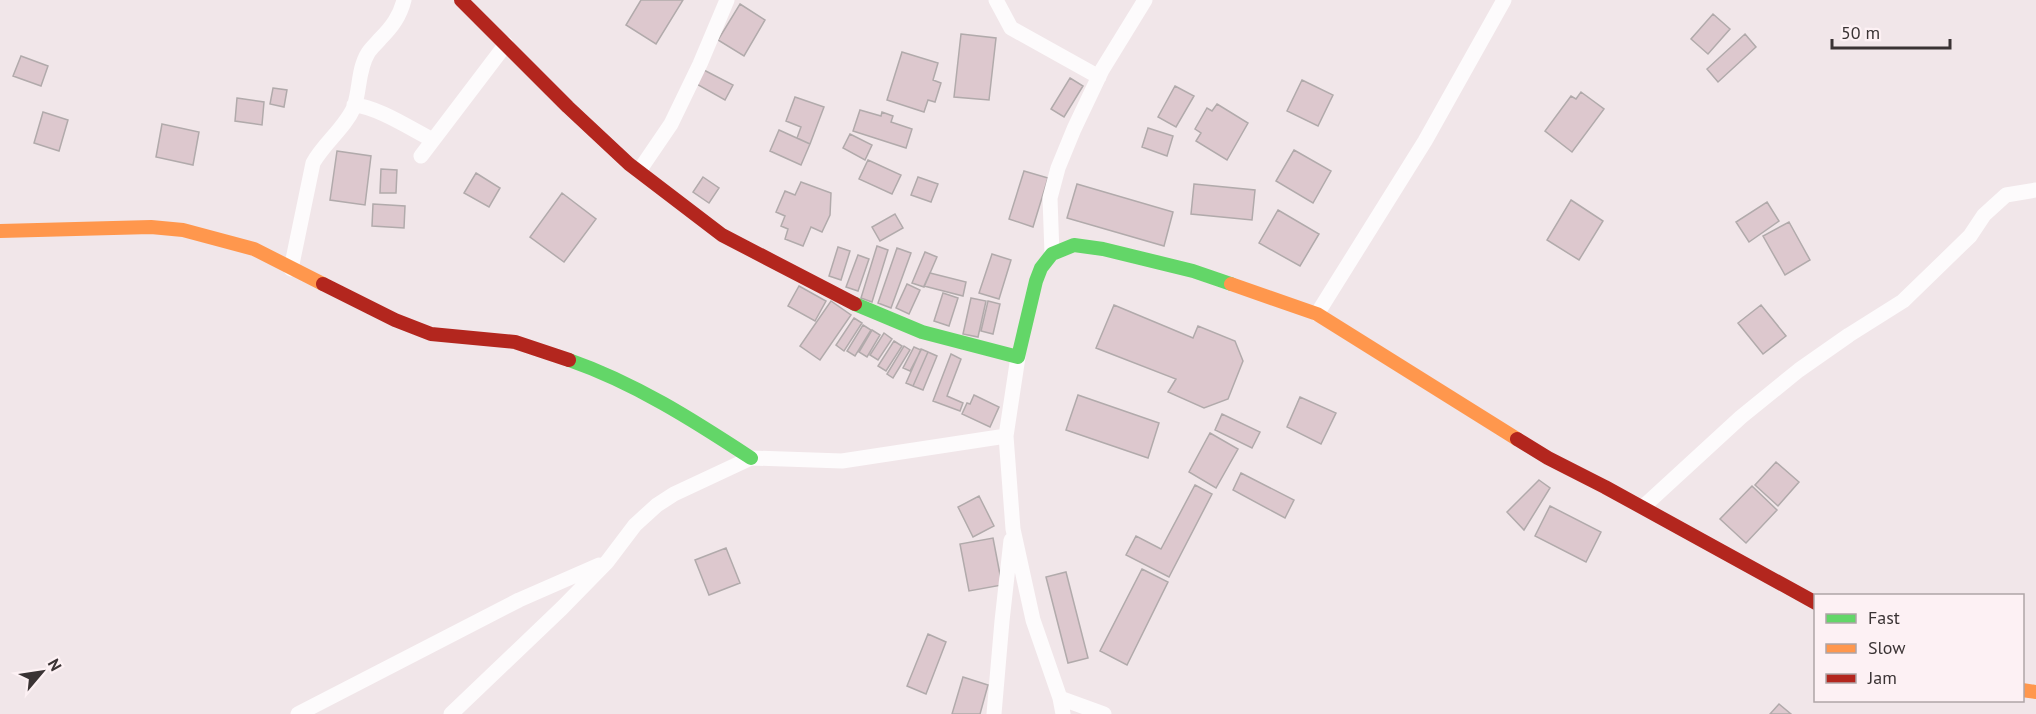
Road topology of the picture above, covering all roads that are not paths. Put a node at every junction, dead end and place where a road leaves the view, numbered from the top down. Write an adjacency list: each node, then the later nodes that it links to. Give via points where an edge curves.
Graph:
1 (404, 0): 9 (street, via 392,28 368,52)
2 (461, 0): 7 (street)
3 (727, 0): 12 (street, via 671,124)
4 (996, 0): 8 (street, via 1011,28)
5 (1145, 0): 8 (street)
6 (1504, 0): 17 (street, via 1425,141)
7 (506, 44): 10 (street); 12 (street)
8 (1099, 77): 15 (street, via 1062,158 1050,198)
9 (354, 105): 10 (street); 16 (street, via 313,163)
10 (433, 140): 11 (street)
11 (421, 156)
12 (639, 171): 18 (street, via 722,235 869,311 922,332)
13 (2036, 190): 21 (street, via 2006,195 1903,302 1849,334 1791,377)
14 (0, 231): 16 (street, via 151,227 183,230 254,249)
15 (1052, 255): 17 (street, via 1074,245 1103,249 1193,271); 18 (street, via 1036,281)
16 (291, 269): 20 (street, via 431,334 515,342 600,371 677,410)
17 (1317, 314): 21 (street, via 1548,458)
18 (1018, 357): 19 (street)
19 (1006, 436): 20 (street, via 842,461); 22 (street)
20 (751, 458): 23 (street, via 657,505 635,525)
21 (1642, 507): 24 (street)
22 (1013, 528): 25 (street, via 1033,620); 28 (street)
23 (607, 562): 26 (street, via 519,600); 27 (street)
24 (1814, 602)
25 (1060, 698): 29 (street); 30 (street)
26 (298, 714)
27 (452, 714)
28 (994, 714)
29 (1063, 714)
30 (1104, 714)

